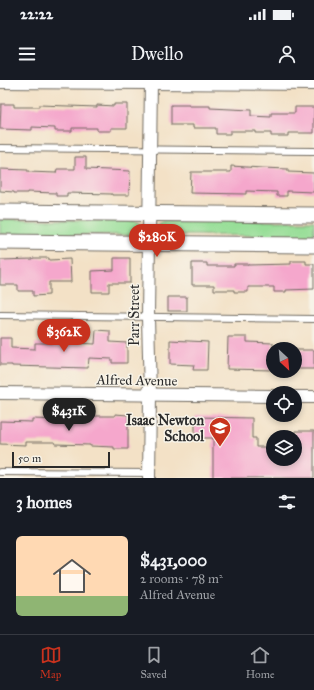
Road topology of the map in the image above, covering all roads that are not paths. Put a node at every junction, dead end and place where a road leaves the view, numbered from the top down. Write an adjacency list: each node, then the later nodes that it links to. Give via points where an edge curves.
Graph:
1 (0, 82): 2 (street)
2 (151, 82): 3 (street); 5 (street, Parr Street)
3 (314, 84)
4 (0, 148): 5 (lane)
5 (151, 149): 6 (lane); 8 (street, Parr Street)
6 (314, 151)
7 (0, 212): 8 (street)
8 (150, 214): 9 (street); 11 (street, Parr Street)
9 (314, 216)
10 (0, 242): 11 (street)
11 (150, 244): 12 (street); 14 (street, Parr Street)
12 (314, 245)
13 (0, 315): 14 (lane)
14 (148, 317): 15 (lane); 17 (street, Parr Street)
15 (314, 319)
16 (0, 393): 17 (street, Alfred Avenue)
17 (150, 395): 18 (street, Alfred Avenue); 22 (street, Parr Street)
18 (266, 396)
19 (302, 397): 20 (street)
20 (314, 397)
21 (0, 472): 22 (lane)
22 (149, 476)

